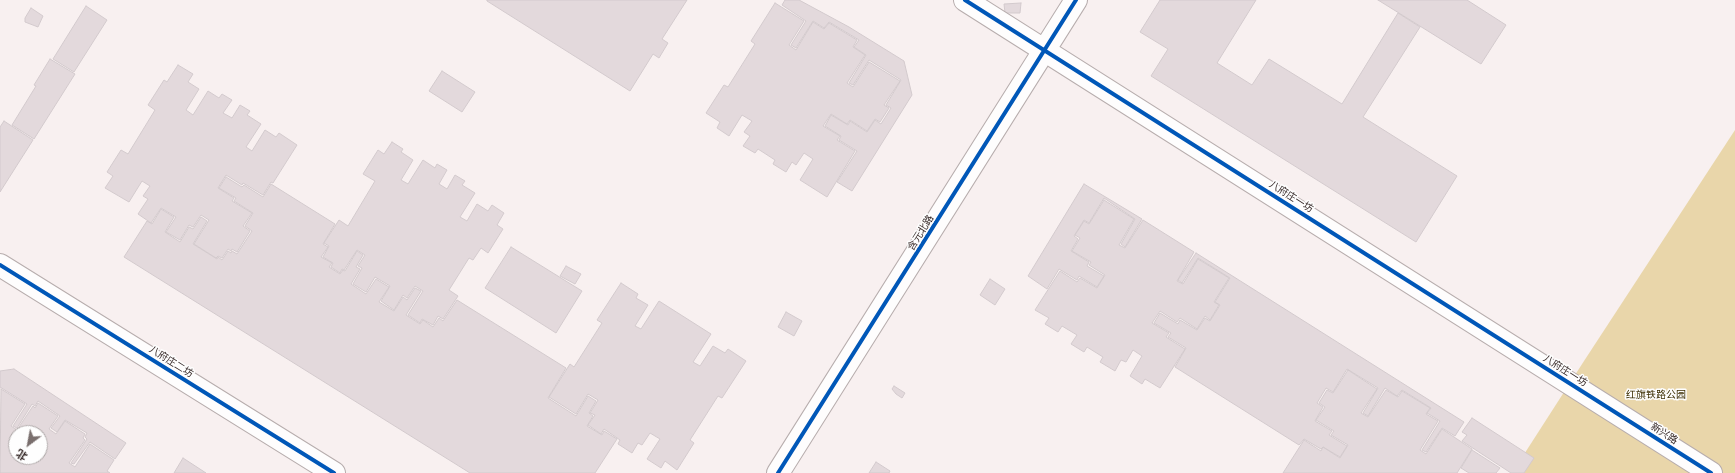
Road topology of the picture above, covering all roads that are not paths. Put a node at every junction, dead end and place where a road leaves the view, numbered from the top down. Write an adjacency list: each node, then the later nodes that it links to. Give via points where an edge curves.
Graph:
1 (965, 0): 3 (street, 八府庄一坊)
2 (1076, 0): 3 (street, 含元北路)
3 (1046, 50): 5 (street, 八府庄一坊); 7 (street, 含元北路)
4 (0, 265): 6 (street, 八府庄二坊)
5 (1609, 408): 8 (street, 新兴路)
6 (334, 473)
7 (778, 473)
8 (1711, 473)

